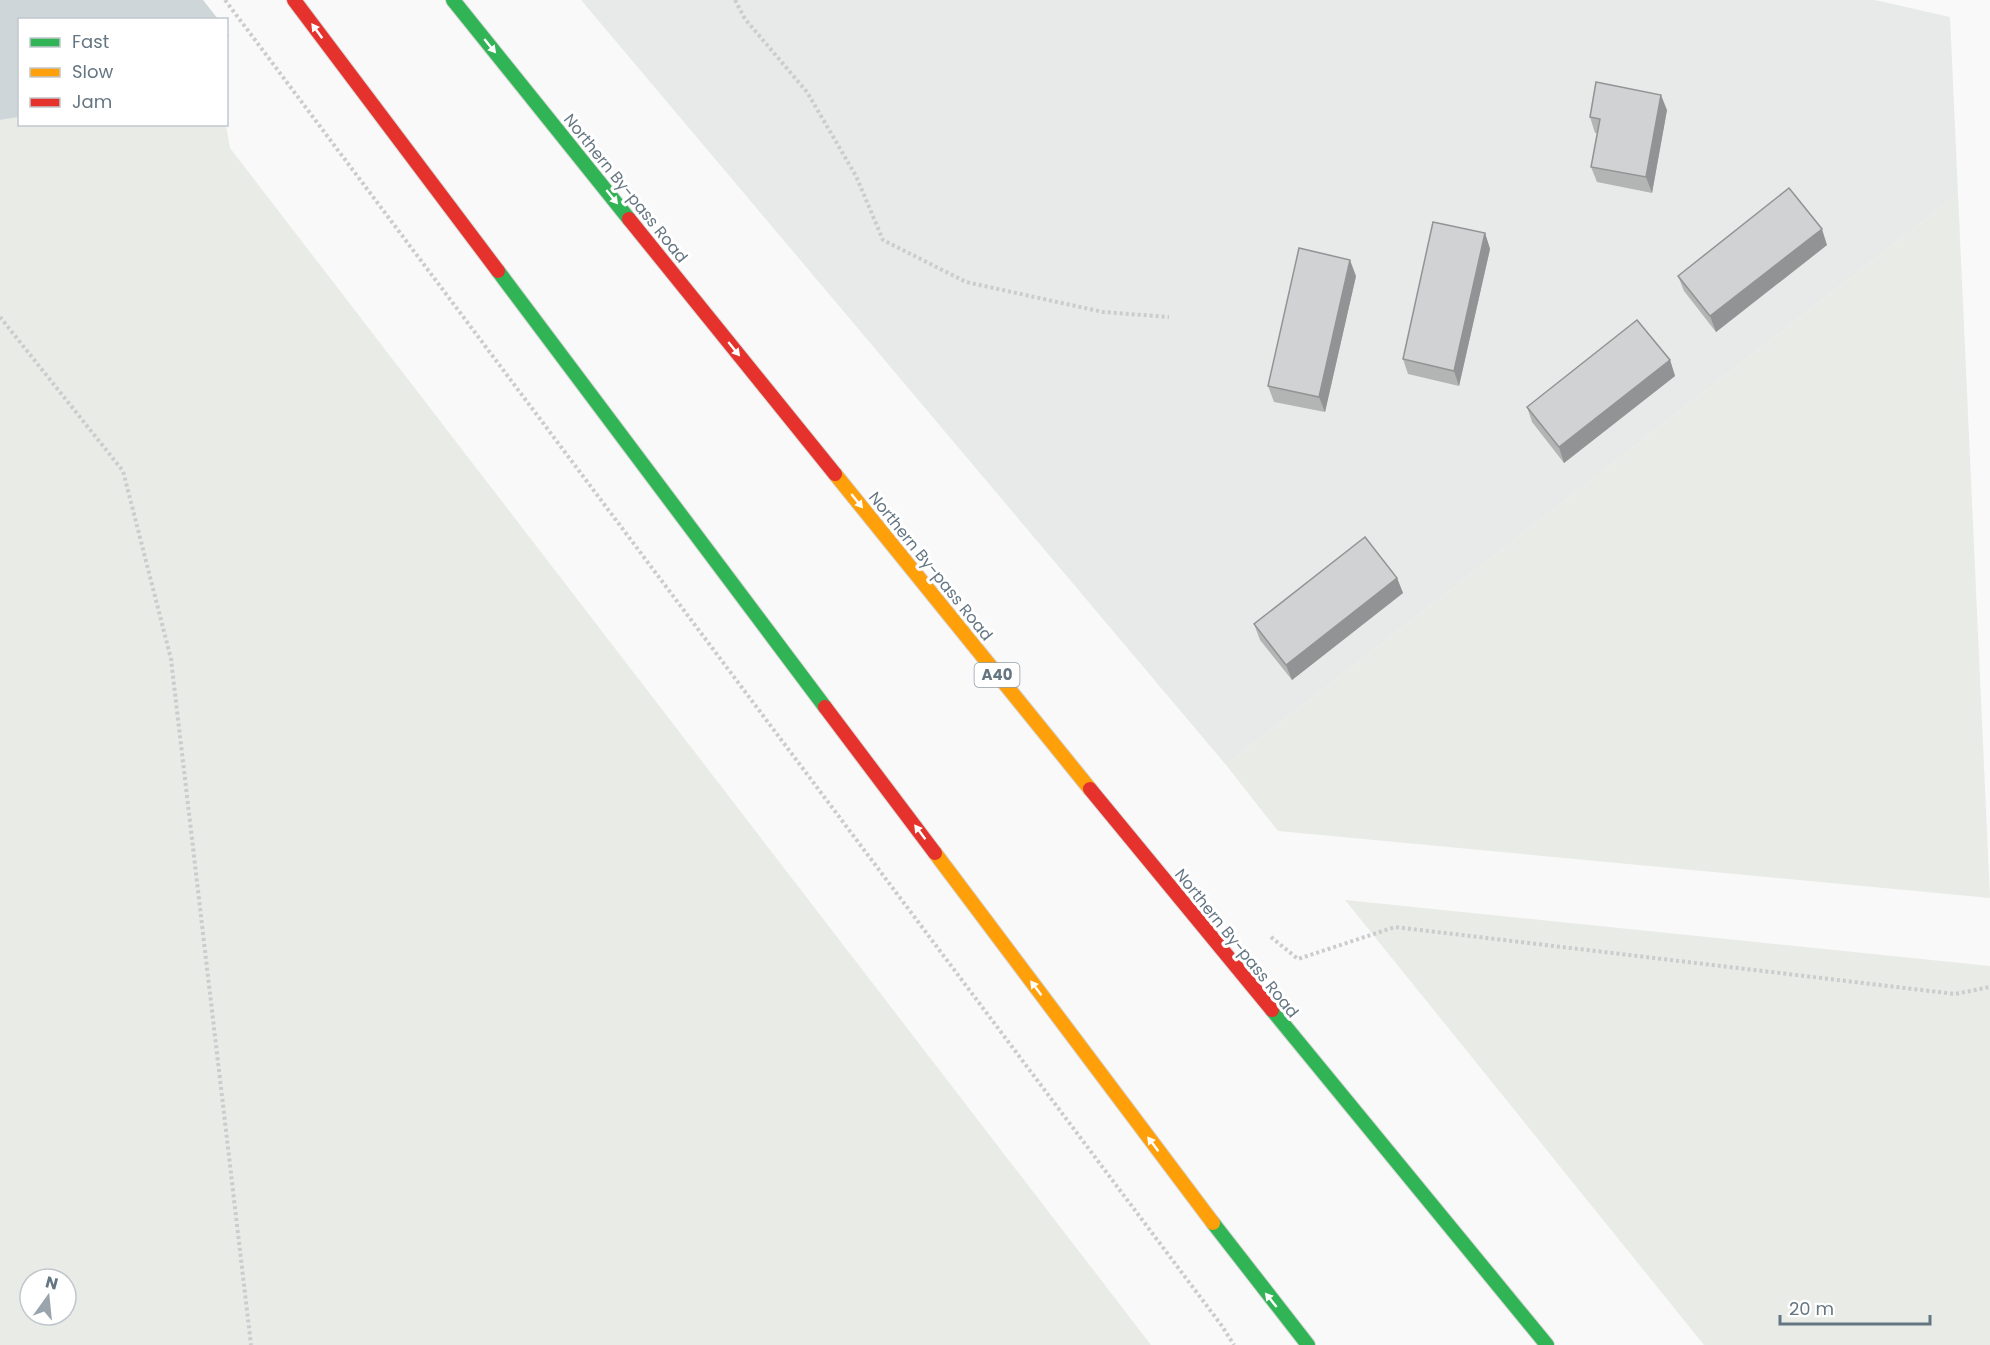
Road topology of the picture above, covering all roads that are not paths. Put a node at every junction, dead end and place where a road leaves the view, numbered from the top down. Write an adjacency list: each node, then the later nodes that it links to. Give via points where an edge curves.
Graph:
1 (294, 0): 3 (highway, one-way to 1, via 1246,1269)
2 (453, 0): 4 (highway, Northern By-pass Road / A40, one-way to 4, via 1067,762)
3 (1308, 1345)
4 (1547, 1345)

